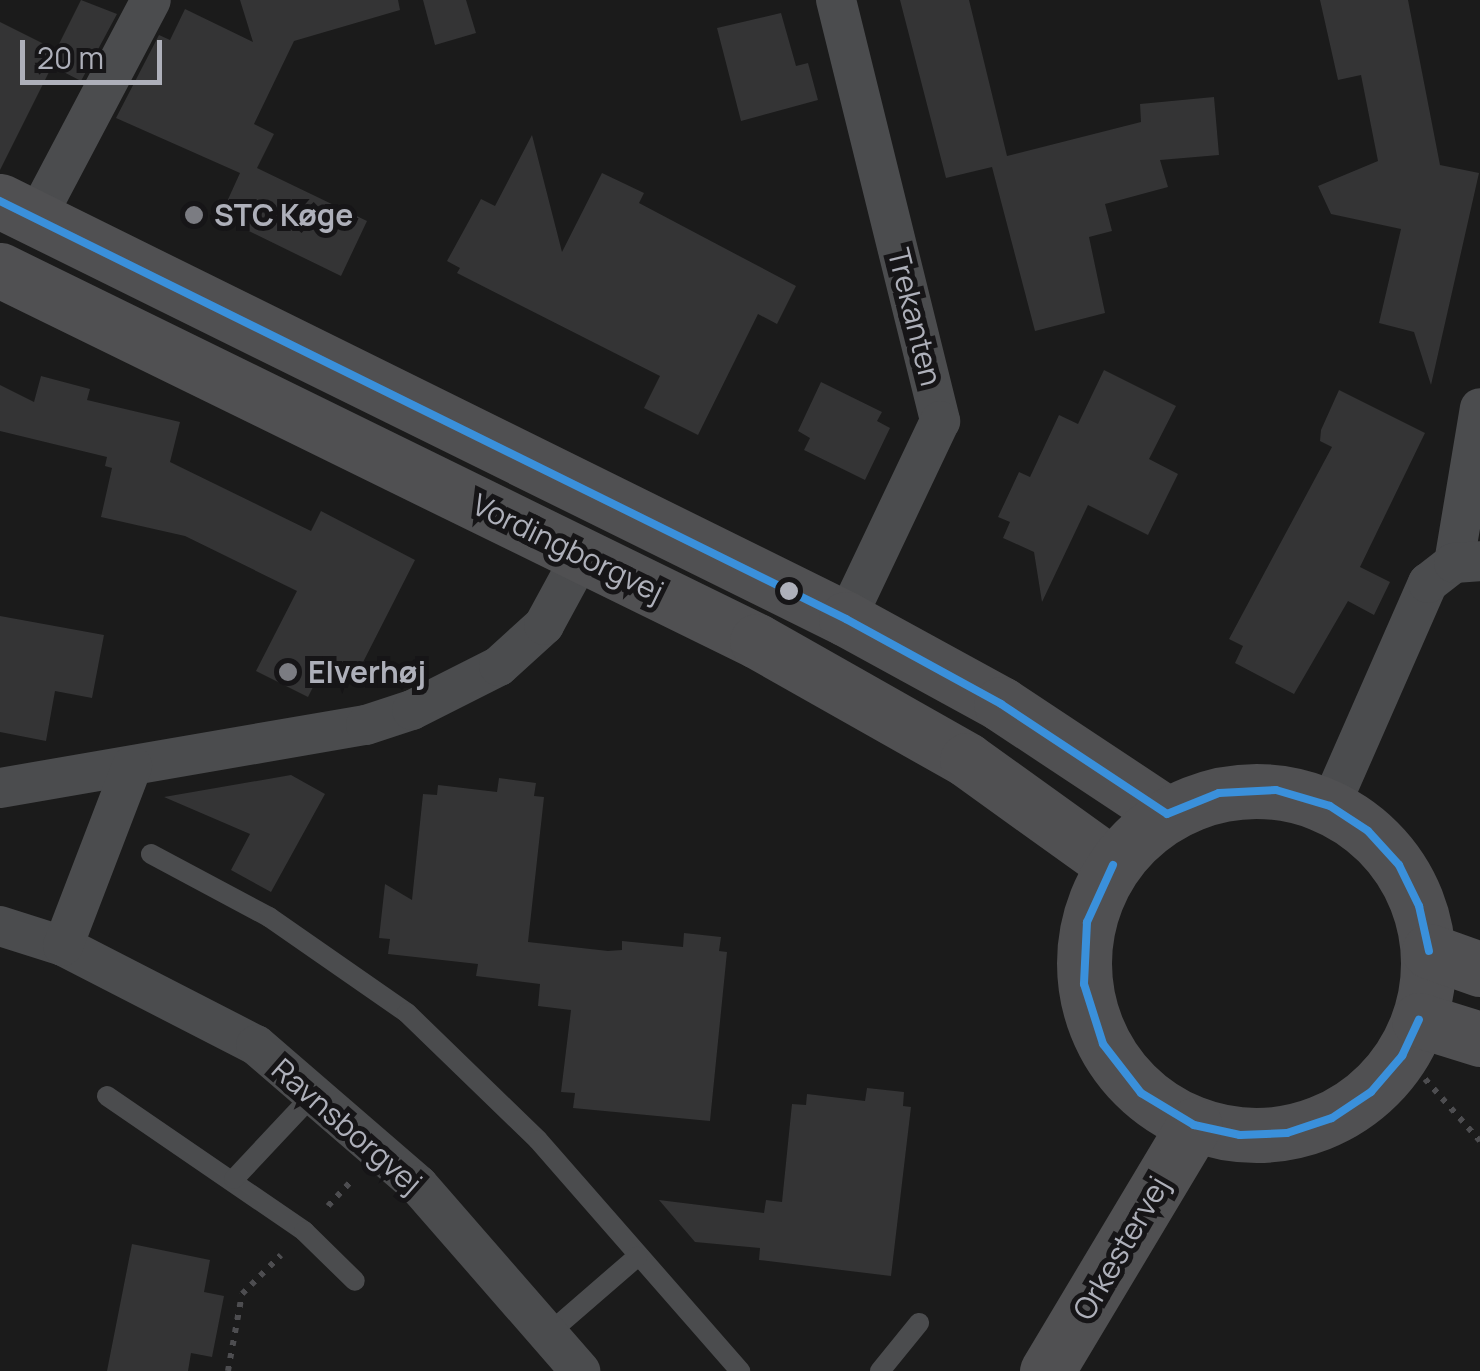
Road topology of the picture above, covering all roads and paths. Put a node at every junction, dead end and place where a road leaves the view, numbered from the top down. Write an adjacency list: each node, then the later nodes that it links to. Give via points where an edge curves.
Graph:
1 (151, 0): 3 (street)
2 (836, 0): 8 (street, Trekanten, via 940,421)
3 (18, 210): 8 (main road, Vordingborgvej)
4 (0, 270): 6 (main road, Vordingborgvej)
5 (1480, 408): 7 (street)
6 (582, 554): 9 (street, via 544,625 499,666 412,710 366,725); 14 (main road, Vordingborgvej, via 757,641 967,760)
7 (1467, 562): 11 (street, via 1428,583)
8 (846, 620): 12 (main road, Vordingborgvej, via 1001,704)
9 (132, 766): 10 (street); 16 (street)
10 (0, 788)
11 (1330, 806): 12 (main road, via 1276,790 1238,792); 17 (main road, via 1368,831 1399,865 1419,906)
12 (1167, 814): 14 (main road)
13 (152, 854): 28 (lane, via 269,917 408,1013 538,1140)
14 (1112, 865): 23 (main road, via 1088,922 1084,984 1103,1044 1141,1092)
15 (0, 926): 16 (street, Ravnsborgvej)
16 (63, 946): 21 (street, Ravnsborgvej, via 256,1046)
17 (1429, 951): 18 (main road); 19 (main road)
18 (1480, 969)
19 (1410, 1038): 20 (main road); 23 (main road, via 1370,1092 1317,1123 1240,1135); 24 (path)
20 (1480, 1040)
21 (313, 1094): 25 (street, Ravnsborgvej); 26 (lane)
22 (107, 1096): 26 (lane)
23 (1194, 1125): 36 (main road, Orkestervej)
24 (1480, 1141)
25 (378, 1151): 27 (path); 31 (street, Ravnsborgvej, via 418,1185)
26 (234, 1179): 27 (lane)
27 (304, 1231): 29 (lane); 32 (path, via 242,1294)
28 (637, 1257): 31 (lane); 34 (lane)
29 (355, 1281)
30 (920, 1324): 35 (lane)
31 (548, 1334): 33 (street, Ravnsborgvej)
32 (228, 1371)
33 (580, 1371)
34 (740, 1371)
35 (880, 1371)
36 (1047, 1371)

